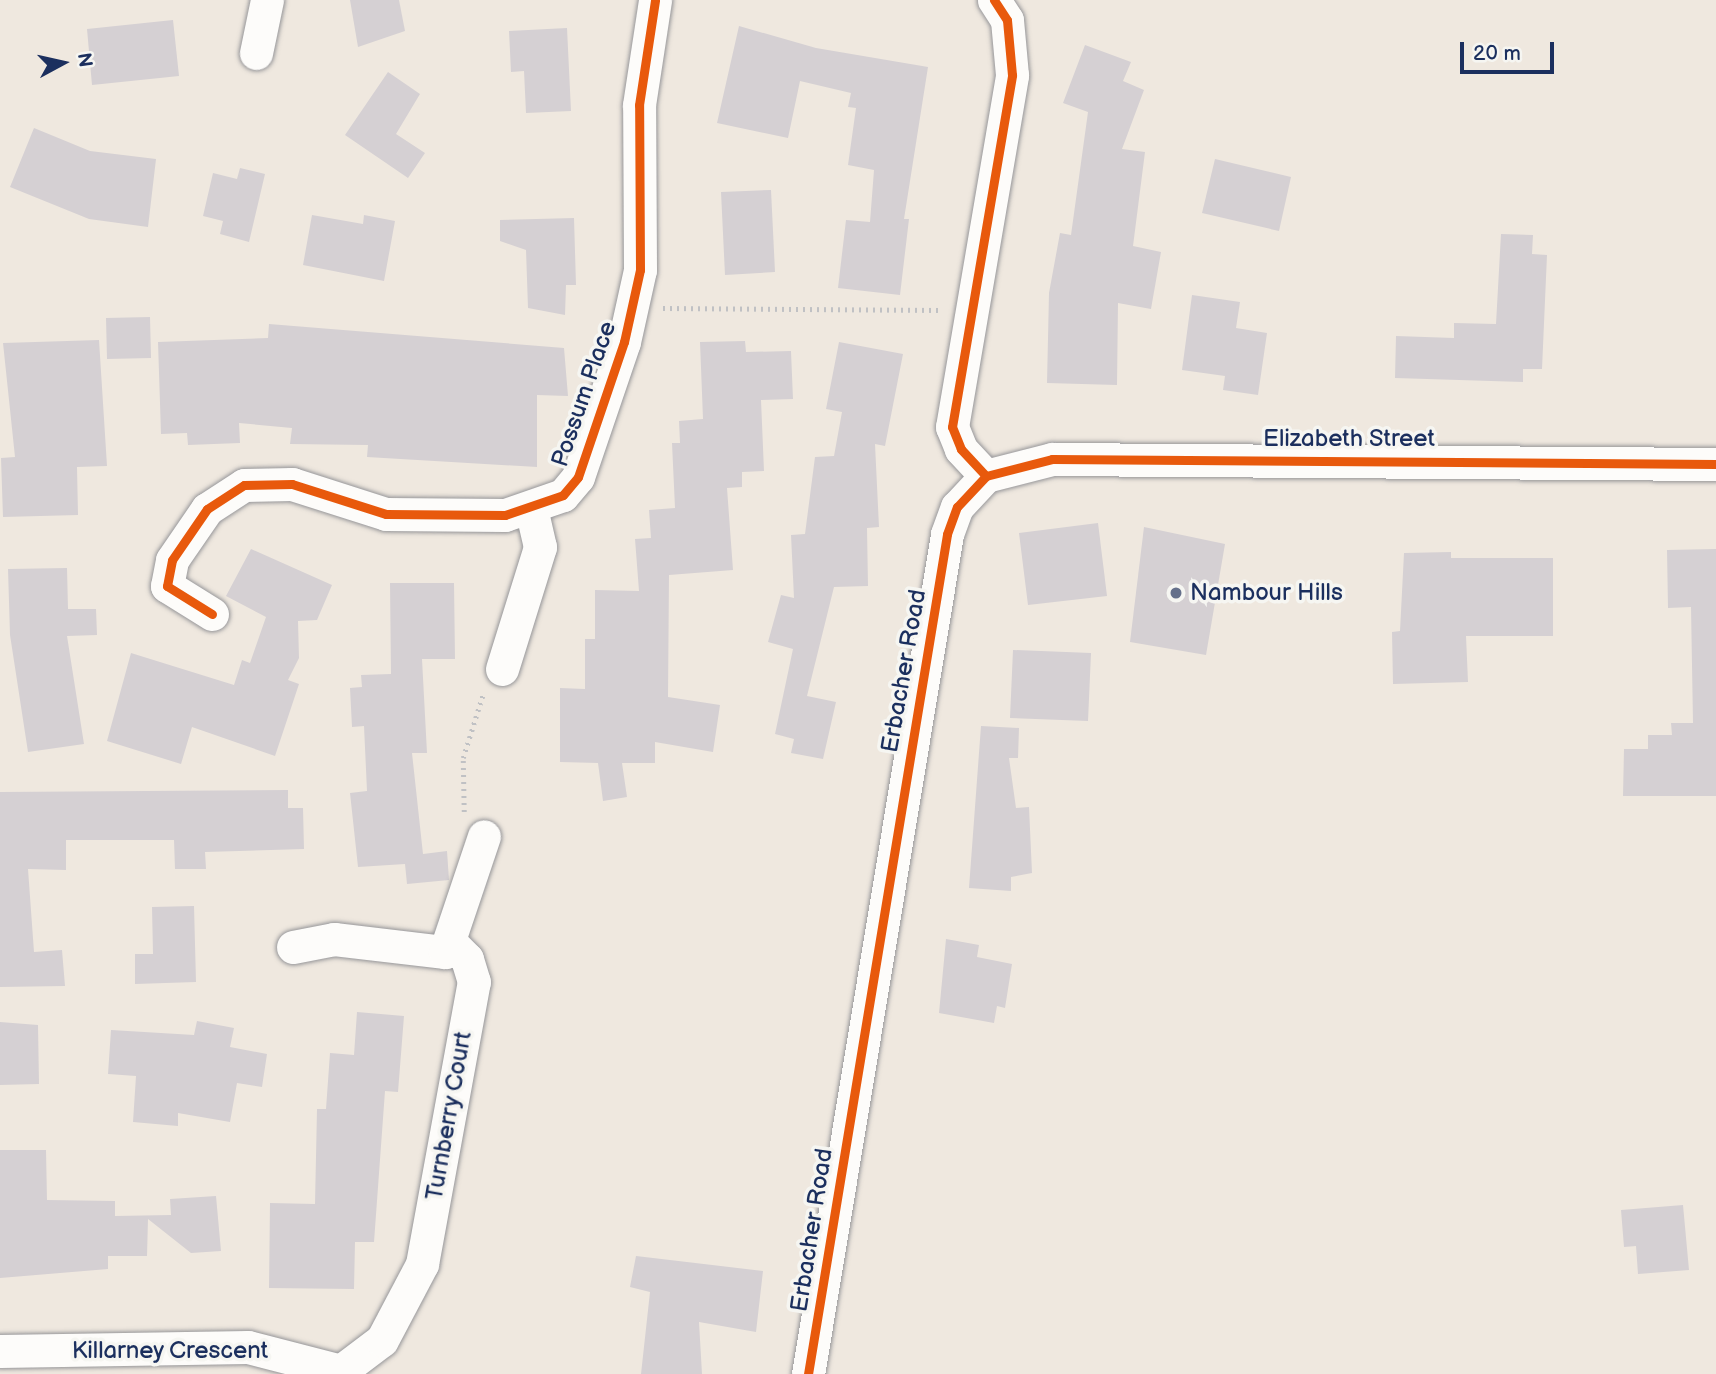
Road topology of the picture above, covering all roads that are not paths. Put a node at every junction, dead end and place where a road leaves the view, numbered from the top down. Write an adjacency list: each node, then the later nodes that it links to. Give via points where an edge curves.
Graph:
1 (267, 0): 4 (street)
2 (655, 0): 7 (street, Possum Place, via 639,105 642,244 634,308 578,477 563,495)
3 (994, 0): 6 (street, via 1007,20 1012,75 952,427 961,449)
4 (256, 53)
5 (1716, 464): 6 (street, Elizabeth Street, via 1052,458)
6 (985, 476): 15 (street, Erbacher Road, via 957,507 947,534)
7 (531, 508): 8 (street, Possum Place, via 505,516 386,514 292,484 244,485 207,509 172,560 167,586); 9 (street, via 540,547)
8 (212, 614)
9 (502, 669)
10 (484, 836): 11 (street)
11 (451, 943): 12 (street, via 445,952 334,939); 14 (street, Turnberry Court, via 467,960 474,982 422,1264 382,1340)
12 (293, 947)
13 (0, 1351): 14 (street, Killarney Crescent, via 248,1347)
14 (337, 1372)
15 (808, 1374)

